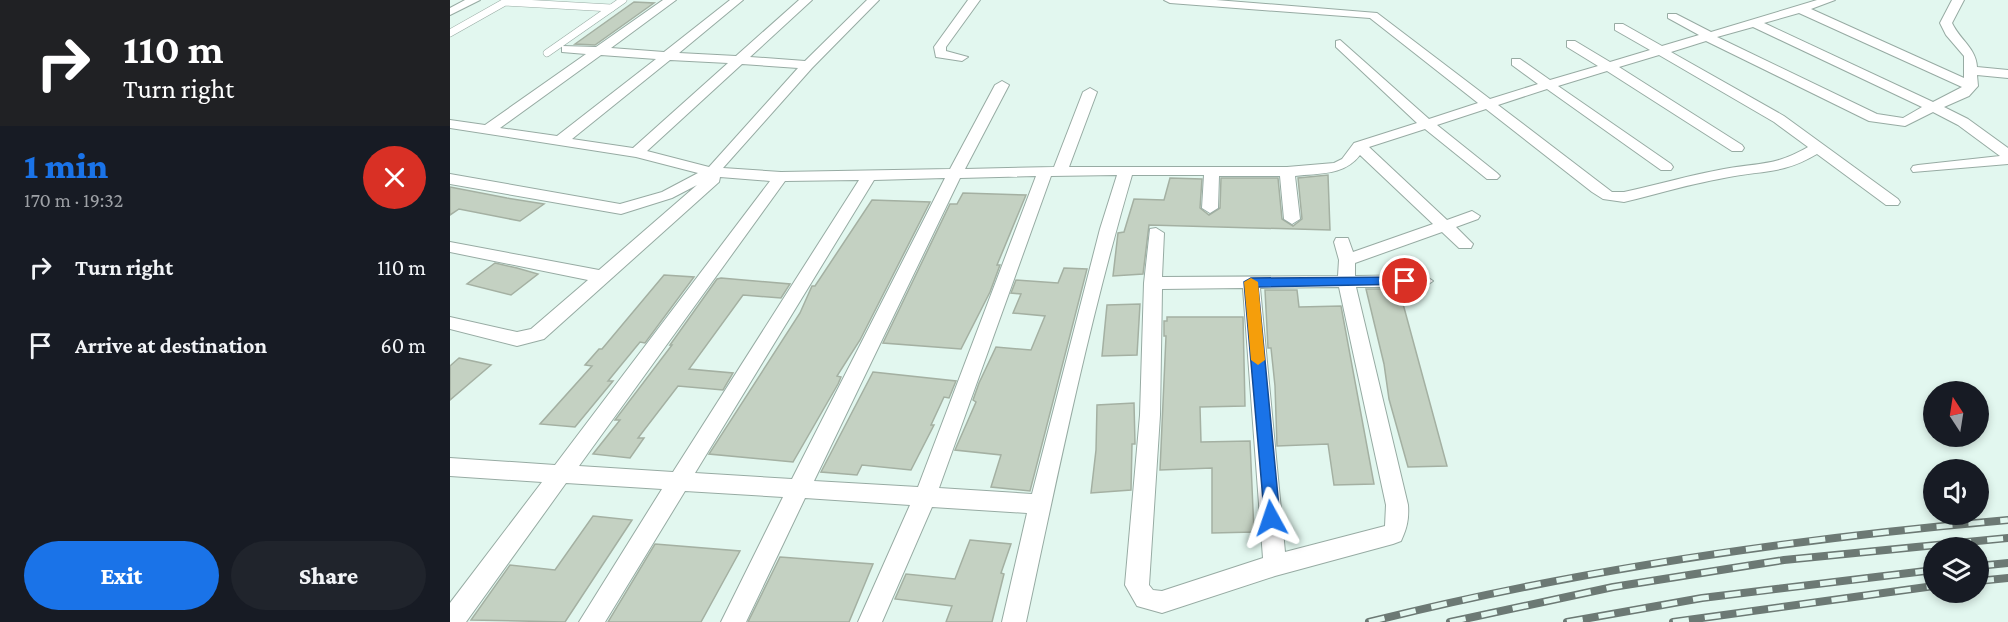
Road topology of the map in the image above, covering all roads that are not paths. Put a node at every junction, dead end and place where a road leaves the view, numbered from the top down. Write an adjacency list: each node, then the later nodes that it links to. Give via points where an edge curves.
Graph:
1 (474, 0): 14 (street)
2 (623, 0): 12 (lane)
3 (670, 0): 23 (street)
4 (737, 0): 26 (street)
5 (806, 0): 28 (street)
6 (873, 0): 30 (street)
7 (974, 0): 27 (street, via 940,47 940,54)
8 (1170, 0): 11 (street)
9 (1829, 0): 13 (street)
10 (1958, 0): 32 (street, via 1946,23 1970,55)
11 (1216, 2): 38 (street, via 1373,15)
12 (611, 8): 18 (lane, via 505,2); 22 (lane)
13 (1801, 9): 16 (street); 36 (street)
14 (450, 12)
15 (1672, 16): 19 (street)
16 (1754, 23): 19 (street); 39 (street)
17 (1619, 27): 24 (street)
18 (450, 33)
19 (1708, 37): 24 (street); 39 (street, via 1874,118 1905,122)
20 (1340, 44): 40 (street)
21 (1571, 44): 31 (street)
22 (561, 48): 23 (street); 25 (lane)
23 (599, 51): 26 (street); 42 (street)
24 (1663, 51): 31 (street); 45 (street)
25 (547, 53)
26 (668, 56): 28 (street); 43 (street)
27 (962, 57)
28 (740, 60): 30 (street); 47 (street)
29 (1516, 62): 34 (street)
30 (808, 65): 56 (street)
31 (1609, 67): 34 (street); 46 (street)
32 (1971, 70): 33 (street); 36 (street)
33 (2008, 74)
34 (1550, 84): 38 (street); 50 (street)
35 (1002, 85): 57 (street)
36 (1971, 86): 39 (street)
37 (1090, 92): 54 (street)
38 (1488, 106): 40 (street); 45 (street, via 1597,189 1616,198 1725,173 1776,167)
39 (1933, 107): 48 (street, via 1963,122)
40 (1428, 125): 44 (street); 59 (street)
41 (454, 128): 42 (street)
42 (488, 130): 43 (street)
43 (559, 142): 47 (street)
44 (1359, 146): 55 (street, via 1338,167); 66 (street)
45 (1819, 146): 62 (street)
46 (1737, 148)
47 (636, 153): 56 (street)
48 (2008, 155)
49 (2008, 160): 51 (street)
50 (1666, 167)
51 (1918, 169)
52 (1126, 170): 53 (street); 54 (street); 81 (street)
53 (1212, 171): 55 (street); 63 (street)
54 (1052, 172): 57 (street); 80 (street)
55 (1287, 172): 65 (street)
56 (716, 173): 60 (street); 61 (street, via 667,195 621,209); 70 (street)
57 (954, 175): 58 (street); 79 (street)
58 (869, 176): 60 (street); 78 (street)
59 (1492, 176)
60 (781, 177): 77 (street)
61 (450, 179)
62 (1893, 202)
63 (1210, 207)
64 (1472, 216): 66 (street)
65 (1292, 219)
66 (1444, 226): 68 (street); 71 (street, via 1345,251)
67 (1156, 234): 74 (street)
68 (1465, 244)
69 (450, 247): 70 (street)
70 (604, 277): 75 (street, via 527,339)
71 (1346, 281): 72 (street); 73 (street); 82 (street, via 1397,505 1396,529 1393,534)
72 (1424, 281)
73 (1251, 282): 74 (street); 82 (street)
74 (1153, 284): 82 (street, via 1150,415 1137,585 1141,596 1162,602)
75 (450, 323)
76 (450, 467): 77 (street)
77 (562, 474): 78 (street); 83 (street)
78 (680, 482): 79 (street); 84 (street)
79 (798, 489): 80 (street); 85 (street)
80 (925, 497): 81 (street); 86 (street)
81 (1040, 504): 87 (street)
82 (1275, 565)
83 (451, 622)
84 (591, 622)
85 (733, 622)
86 (870, 622)
87 (1014, 622)

